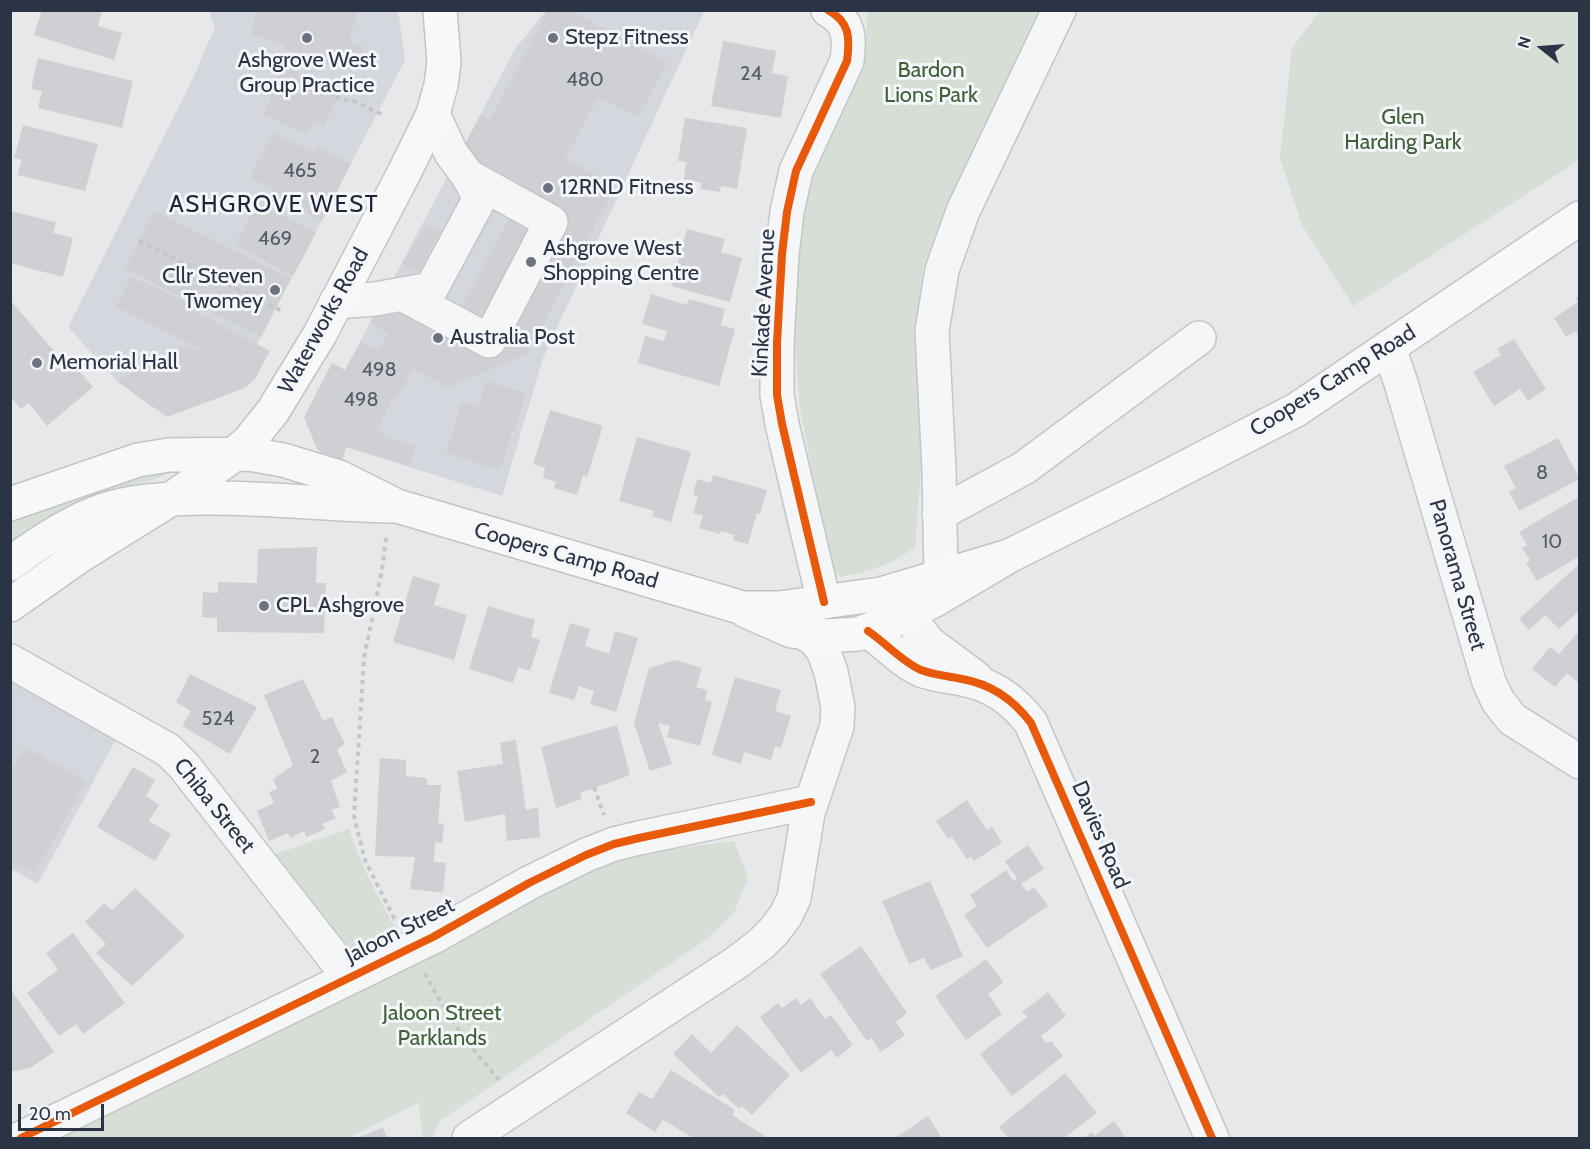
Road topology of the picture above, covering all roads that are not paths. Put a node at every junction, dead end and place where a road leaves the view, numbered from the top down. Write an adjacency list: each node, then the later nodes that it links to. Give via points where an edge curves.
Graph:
1 (440, 10): 4 (main road, Waterworks Road, via 444,62)
2 (1059, 10): 15 (street, via 963,212 942,270 932,331)
3 (833, 14): 20 (street, Kinkade Avenue, via 847,31 847,61 796,171 782,254 777,343 777,394 782,424)
4 (433, 114): 5 (street, via 451,153); 8 (main road, Waterworks Road)
5 (468, 176): 7 (street, via 480,198 430,289); 7 (street, via 551,222 489,341)
6 (1580, 218): 10 (main road, Coopers Camp Road)
7 (402, 294): 8 (street)
8 (336, 302): 11 (main road, Waterworks Road, via 273,411)
9 (1200, 338): 15 (street, via 1024,468)
10 (1389, 348): 16 (main road, Coopers Camp Road, via 1296,410); 28 (street, Panorama Street, via 1493,692 1512,719)
11 (236, 453): 12 (main road, Waterworks Road); 13 (main road, via 169,454 138,460); 14 (main road, Coopers Camp Road, via 339,477)
12 (171, 499): 14 (main road, Coopers Camp Road, via 240,498); 17 (main road, Coopers Camp Road, via 137,502 99,512 70,525); 21 (main road, Waterworks Road, via 78,556)
13 (10, 504)
14 (397, 506): 22 (main road, Coopers Camp Road)
15 (939, 514): 18 (street)
16 (1009, 556): 18 (main road, Coopers Camp Road); 23 (main road, Coopers Camp Road)
17 (10, 564)
18 (941, 577): 19 (main road, Coopers Camp Road)
19 (864, 597): 20 (main road, Coopers Camp Road); 23 (main road); 24 (main road)
20 (824, 602): 22 (main road, Coopers Camp Road, via 766,609); 25 (main road)
21 (10, 605)
22 (735, 606): 25 (main road, Coopers Camp Road, via 774,625)
23 (906, 614): 24 (main road, Coopers Camp Road); 27 (street, Davies Road, via 929,644)
24 (868, 631): 25 (main road, Coopers Camp Road, via 849,636); 27 (street, Davies Road, via 922,670)
25 (813, 635): 29 (street, via 827,658 838,707 837,726)
26 (10, 661): 30 (street, Chiba Street, via 168,750)
27 (987, 686): 33 (street, Davies Road, via 1018,707 1035,730)
28 (1580, 762)
29 (811, 802): 30 (street, Jaloon Street, via 614,844 529,883); 32 (street, via 794,897 769,937 736,963)
30 (348, 977): 31 (street, Jaloon Street)
31 (21, 1138)
32 (470, 1138)
33 (1212, 1138)

